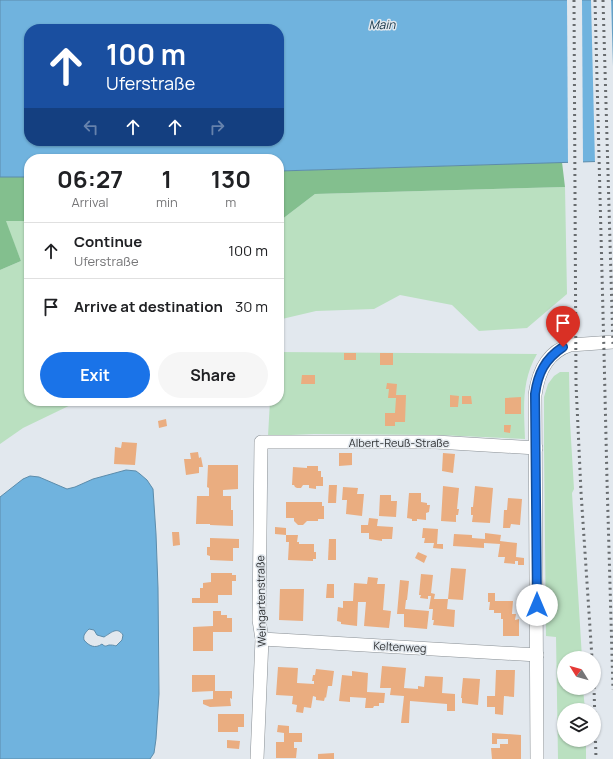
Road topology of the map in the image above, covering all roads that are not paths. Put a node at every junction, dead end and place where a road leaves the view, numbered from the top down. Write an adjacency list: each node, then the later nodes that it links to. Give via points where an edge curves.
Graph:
1 (613, 342): 3 (street, via 570,345 555,352 547,360 541,370 535,394)
2 (261, 442): 3 (street, Albert-Reuß-Straße, via 436,442); 4 (street, Weingartenstraße, via 259,620)
3 (536, 448): 5 (street)
4 (262, 639): 5 (street, Keltenweg); 6 (street, Weingartenstraße)
5 (537, 655): 7 (street)
6 (257, 759)
7 (537, 759)

